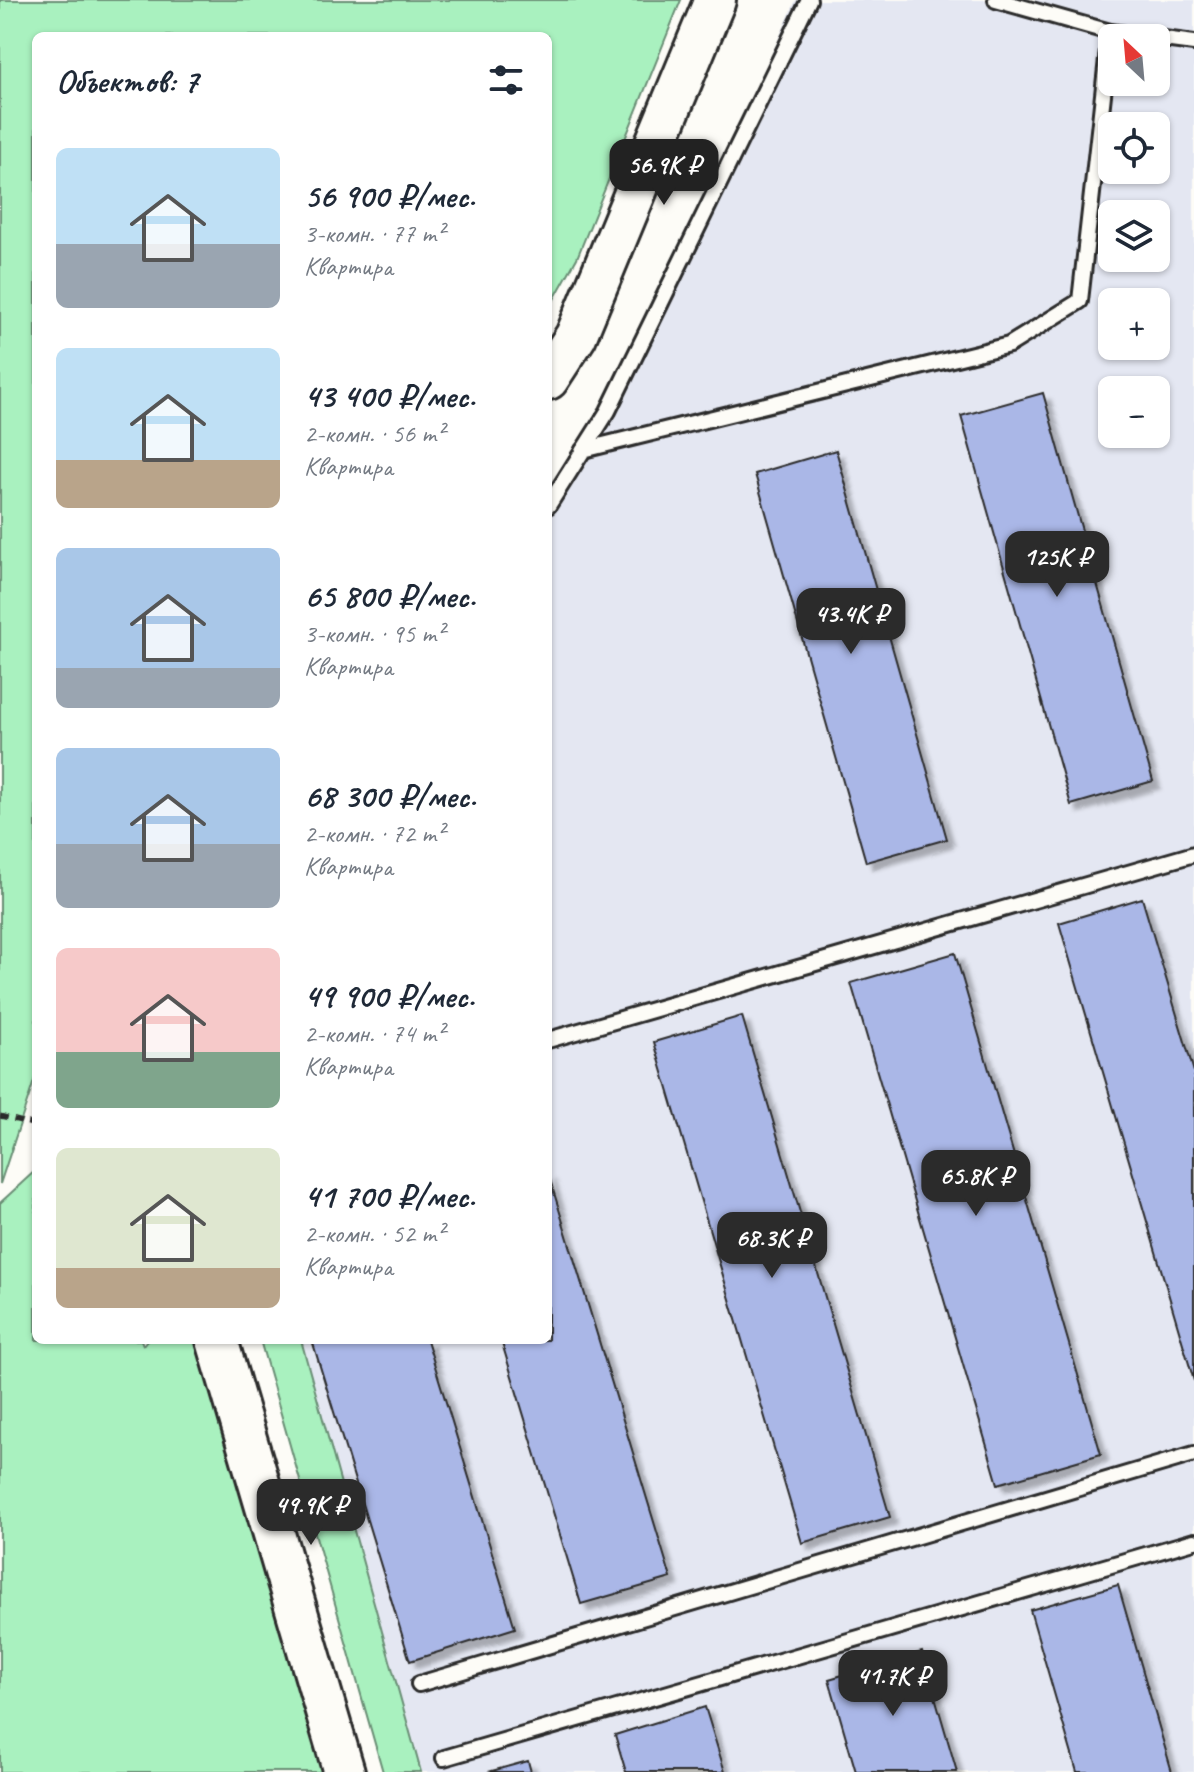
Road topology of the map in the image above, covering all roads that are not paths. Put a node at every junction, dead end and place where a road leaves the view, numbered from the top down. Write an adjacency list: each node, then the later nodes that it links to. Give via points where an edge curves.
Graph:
1 (715, 0): 8 (street, via 576,336)
2 (809, 0): 9 (lane, via 608,411)
3 (996, 0): 4 (lane)
4 (1098, 29)
5 (1170, 40): 6 (lane)
6 (1194, 43)
7 (1103, 96): 9 (lane, via 1080,301 1009,345)
8 (552, 373)
9 (583, 450): 10 (lane)
10 (552, 500)
11 (1194, 854): 12 (lane)
12 (552, 1039)
13 (218, 1344): 18 (street)
14 (1194, 1454): 16 (lane)
15 (1194, 1541): 17 (lane)
16 (419, 1684)
17 (444, 1758)
18 (344, 1772)

